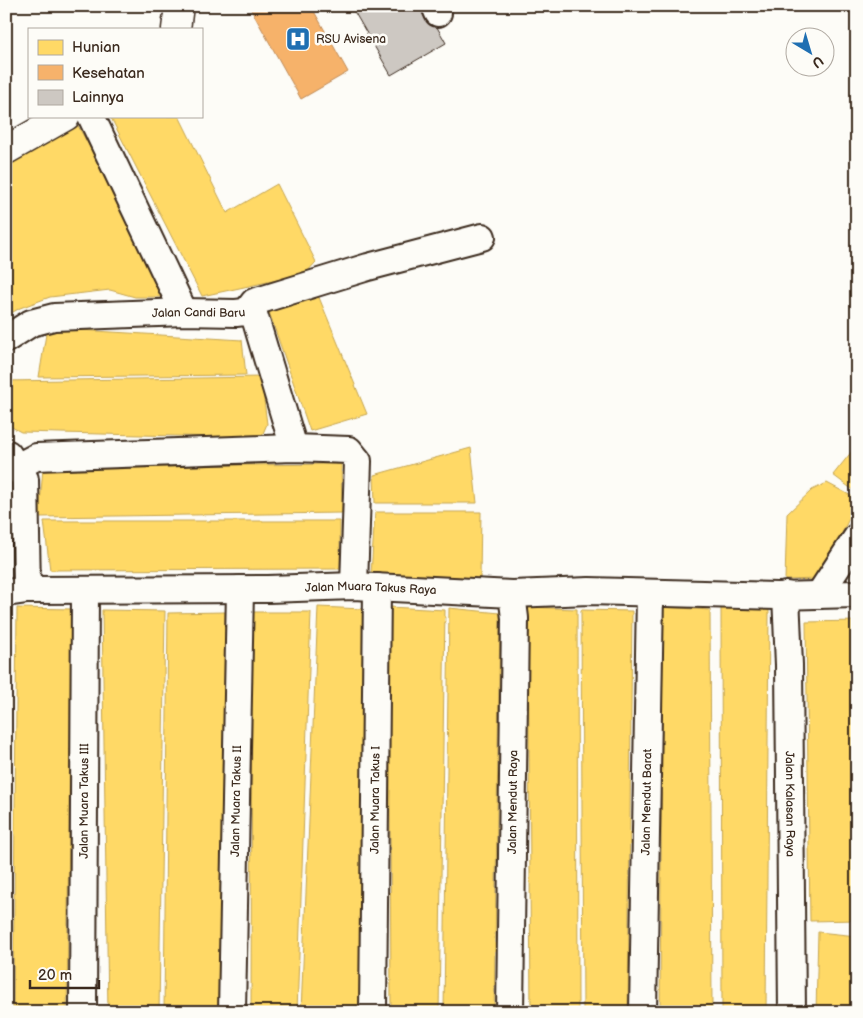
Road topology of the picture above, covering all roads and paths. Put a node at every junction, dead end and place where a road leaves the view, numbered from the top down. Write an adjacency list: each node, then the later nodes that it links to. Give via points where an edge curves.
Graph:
1 (179, 6): 2 (main road)
2 (176, 28)
3 (62, 118): 5 (main road)
4 (92, 118): 8 (street)
5 (6, 150)
6 (482, 237): 7 (street, via 254,302 251,306)
7 (253, 311): 8 (street, Jalan Candi Baru); 10 (street, Jalan Candi Baru)
8 (184, 312): 9 (street, Jalan Candi Baru, via 54,317 31,323)
9 (6, 339)
10 (294, 448): 11 (street); 13 (street, Jalan Muara Takus I, via 350,450 358,461)
11 (12, 459): 16 (street, Jalan Muara Takus Raya, via 25,480)
12 (857, 537): 21 (street)
13 (365, 587): 14 (street, Jalan Muara Takus Raya); 17 (street, Jalan Muara Takus Raya); 24 (street, Jalan Muara Takus I)
14 (240, 589): 15 (street, Jalan Muara Takus Raya); 23 (street, Jalan Muara Takus II)
15 (85, 590): 16 (street, Jalan Muara Takus Raya); 22 (street, Jalan Muara Takus III)
16 (17, 591)
17 (512, 594): 18 (street, Jalan Muara Takus Raya, via 589,591); 25 (street, Jalan Mendut Raya, via 515,618)
18 (650, 594): 20 (street, Jalan Muara Takus Raya); 26 (street, Jalan Mendut Barat)
19 (857, 594): 21 (street, Jalan Muara Takus Raya)
20 (786, 595): 21 (street, Jalan Muara Takus Raya); 27 (street, Jalan Kalasan Raya)
21 (819, 595)
22 (84, 1012)
23 (232, 1012)
24 (373, 1012)
25 (510, 1012)
26 (643, 1012)
27 (792, 1012)

